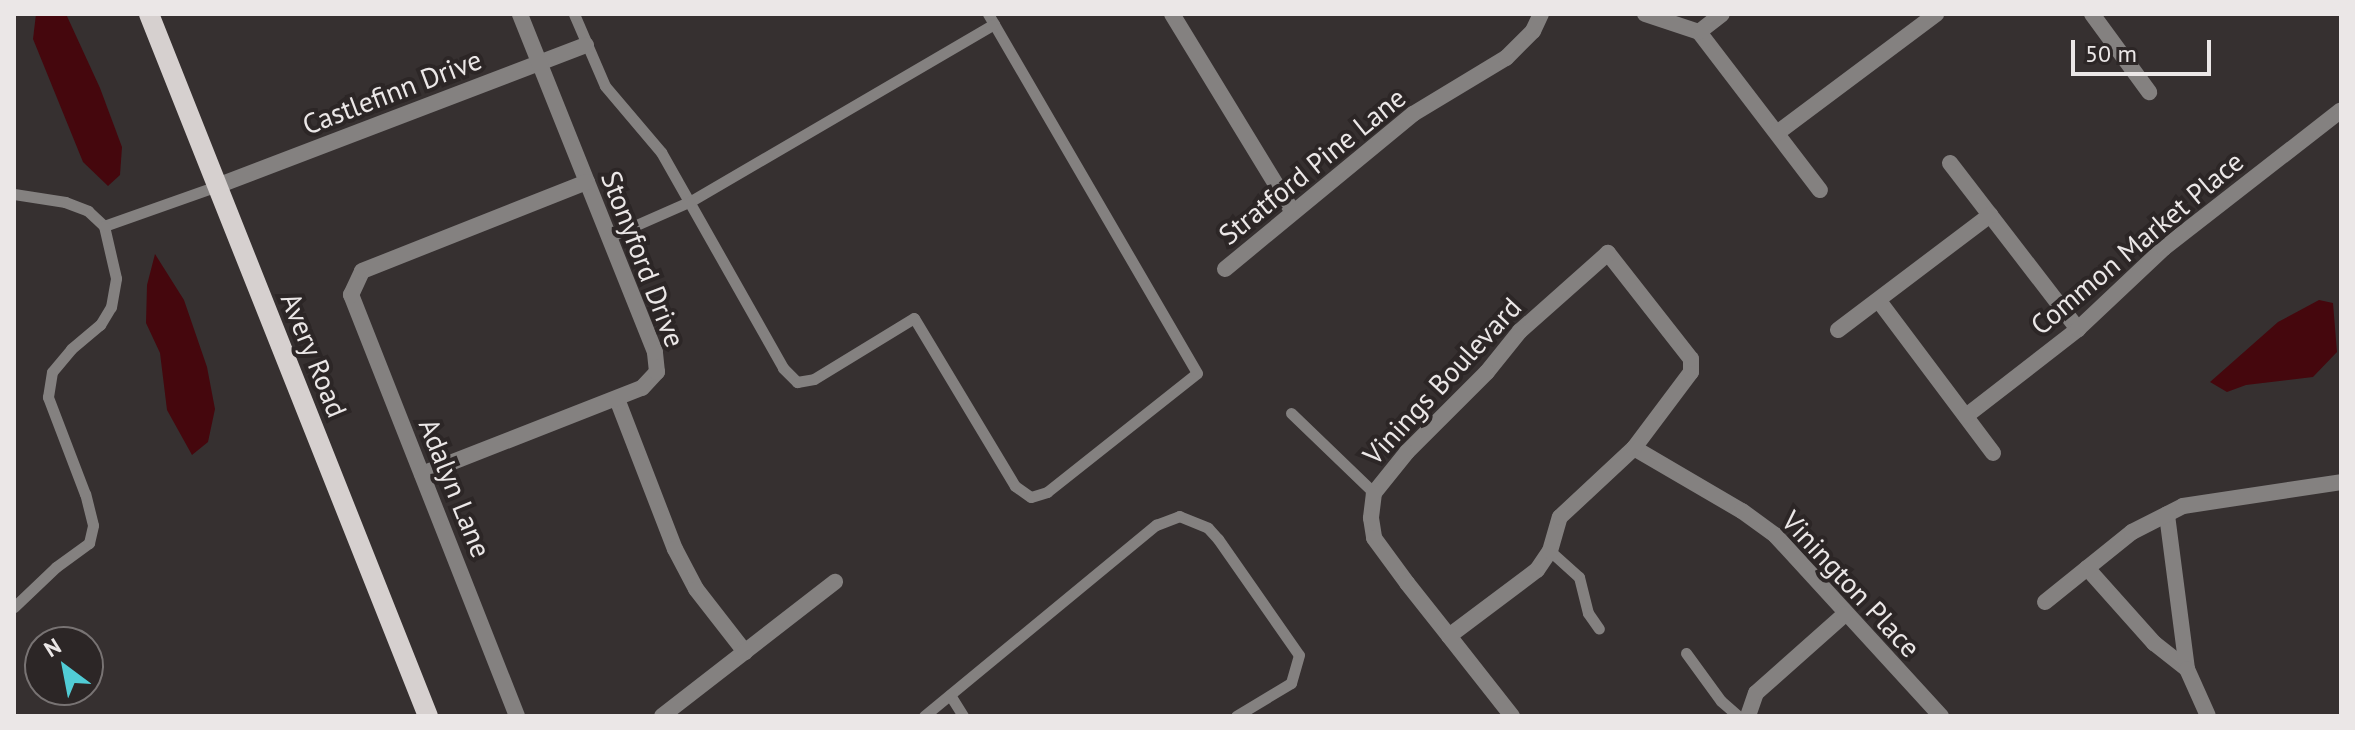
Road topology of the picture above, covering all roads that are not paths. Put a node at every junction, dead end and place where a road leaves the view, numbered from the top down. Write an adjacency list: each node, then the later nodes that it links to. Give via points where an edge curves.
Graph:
1 (149, 14): 19 (main road, Avery Road)
2 (520, 14): 13 (street, Stonyford Drive)
3 (574, 14): 12 (lane)
4 (1172, 14): 23 (street)
5 (1541, 14): 23 (street, Stratford Pine Lane, via 1533,31 1506,58 1413,114)
6 (1645, 14): 11 (street)
7 (1722, 14): 11 (street)
8 (1936, 14): 16 (street)
9 (2098, 16): 14 (street)
10 (991, 19): 22 (lane); 22 (lane, via 1197,373 1047,492 1031,497 1015,486 914,318 814,379 797,382 783,368)
11 (1699, 32): 16 (street)
12 (586, 45): 13 (street, Castlefinn Drive); 22 (lane, via 605,86 661,152)
13 (539, 64): 18 (street, Stonyford Drive); 19 (street, Castlefinn Drive)
14 (2149, 92)
15 (2341, 110): 29 (street, Common Market Place, via 2164,248)
16 (1777, 133): 20 (street)
17 (1950, 163): 24 (street)
18 (587, 182): 26 (street, Stonyford Drive); 36 (street, Adalyn Lane, via 362,271 355,280 351,295)
19 (217, 186): 25 (lane); 52 (main road, Avery Road)
20 (1820, 190)
21 (14, 194): 25 (lane, via 65,202 88,211)
22 (691, 201): 26 (lane)
23 (1293, 212): 27 (street, Stratford Pine Lane)
24 (1990, 215): 28 (street); 29 (street)
25 (104, 226): 44 (lane, via 116,278 111,307 52,372 48,397 85,494 93,525 89,543)
26 (609, 237): 31 (street, Stonyford Drive, via 657,361 651,382)
27 (1225, 269)
28 (1879, 301): 30 (street); 33 (street)
29 (2078, 329): 33 (street, Common Market Place)
30 (1838, 330)
31 (617, 399): 36 (street, Stonyford Drive); 48 (street, via 685,570)
32 (1291, 413): 38 (lane)
33 (1966, 416): 35 (street)
34 (1634, 448): 38 (street, Vinings Boulevard, via 1693,365 1608,253 1520,331); 40 (street, via 1560,517); 45 (street, Vinington Place, via 1775,535)
35 (1993, 453)
36 (422, 474): 53 (street, Adalyn Lane)
37 (2341, 482): 39 (street, via 2183,506)
38 (1374, 493): 47 (street, Vinings Boulevard, via 1374,538)
39 (2167, 514): 41 (street, via 2132,532); 50 (street)
40 (1550, 551): 46 (lane, via 1579,577 1588,613); 47 (street, via 1537,570)
41 (2087, 568): 43 (street); 50 (street, via 2154,643)
42 (835, 582): 48 (street)
43 (2045, 602)
44 (14, 607)
45 (1845, 614): 60 (street, via 1756,693); 61 (street, Vinington Place)
46 (1599, 629)
47 (1449, 636): 58 (street, Vinings Boulevard)
48 (745, 652): 54 (street)
49 (1686, 653): 59 (lane)
50 (2187, 669): 62 (street)
51 (950, 695): 55 (lane); 56 (lane); 57 (lane, via 1156,525 1179,516 1208,528 1218,539 1292,644 1299,662 1291,683)
52 (428, 716)
53 (517, 716)
54 (662, 716)
55 (924, 716)
56 (963, 716)
57 (1236, 716)
58 (1512, 716)
59 (1738, 716)
60 (1748, 716)
61 (1941, 716)
62 (2208, 716)

